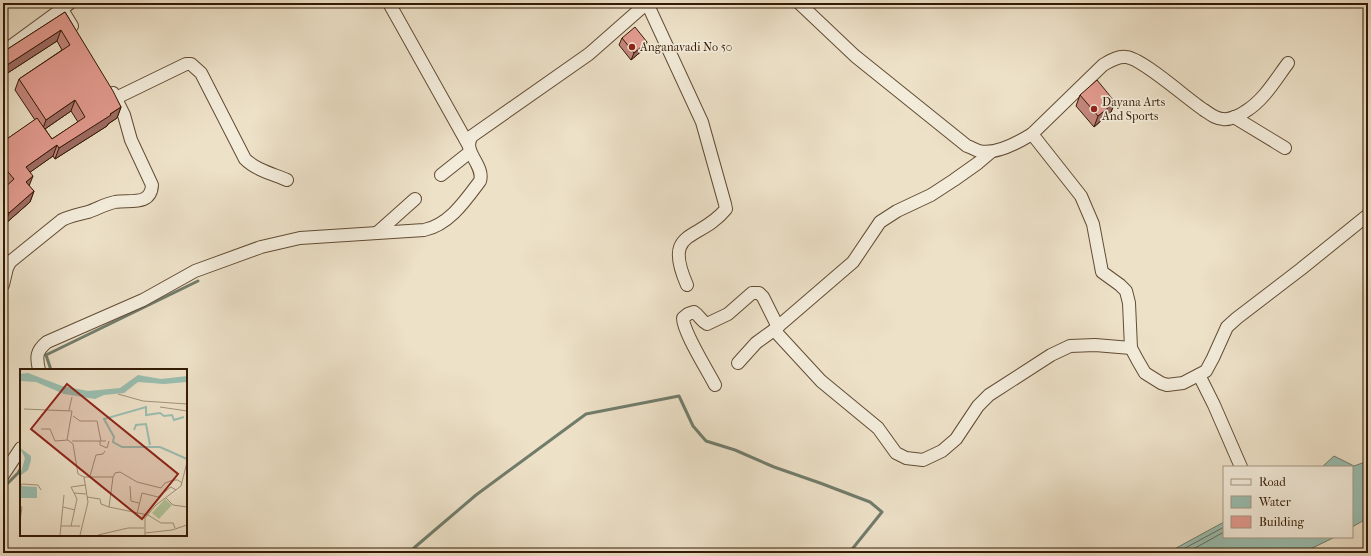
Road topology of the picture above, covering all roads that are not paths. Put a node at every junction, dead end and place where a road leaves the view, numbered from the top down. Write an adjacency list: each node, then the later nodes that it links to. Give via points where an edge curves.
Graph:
1 (389, 3): 13 (street)
2 (647, 3): 13 (street, via 588,54 475,133 470,139); 21 (street, via 702,122 726,209 706,227 685,239 680,246 678,257)
3 (799, 3): 14 (street, via 855,56 967,146)
4 (66, 6): 5 (street); 6 (street)
5 (77, 34)
6 (3, 52)
7 (1288, 62): 10 (street, via 1260,100 1246,112)
8 (108, 86): 9 (street)
9 (116, 98): 16 (street, via 186,64 191,64 201,73 245,159 256,167); 20 (street, via 131,140 152,185 152,192 137,202 115,202 62,220 10,262)
10 (1234, 117): 11 (street, via 1214,117 1141,62 1126,57 1116,58 1103,65); 12 (street)
11 (1032, 134): 14 (street, via 1020,142); 23 (street, via 1081,196 1093,224 1102,272 1126,291)
12 (1284, 148)
13 (470, 149): 15 (street); 19 (street, via 481,178 451,216 433,229)
14 (991, 152): 22 (street, via 931,195 880,222 853,262)
15 (441, 175)
16 (287, 180)
17 (415, 199): 19 (street)
18 (1368, 215): 26 (street, via 1232,322 1222,336 1206,371)
19 (378, 232): 25 (street, via 300,238 261,247 195,271 144,300 47,342 38,353)
20 (3, 285)
21 (687, 285)
22 (776, 328): 23 (street, via 821,381 878,428 896,453 906,458 923,460 942,451 956,439 978,406 989,395 1051,355 1070,346); 24 (street, via 756,343); 27 (street, via 763,296 759,293 752,293 728,314 707,324 694,312 683,318 692,343)
23 (1132, 348): 26 (street, via 1145,373 1161,383 1183,383)
24 (738, 363)
25 (39, 369)
26 (1199, 375): 29 (street)
27 (715, 385)
28 (20, 450): 30 (street)
29 (1241, 466)
30 (3, 475)

